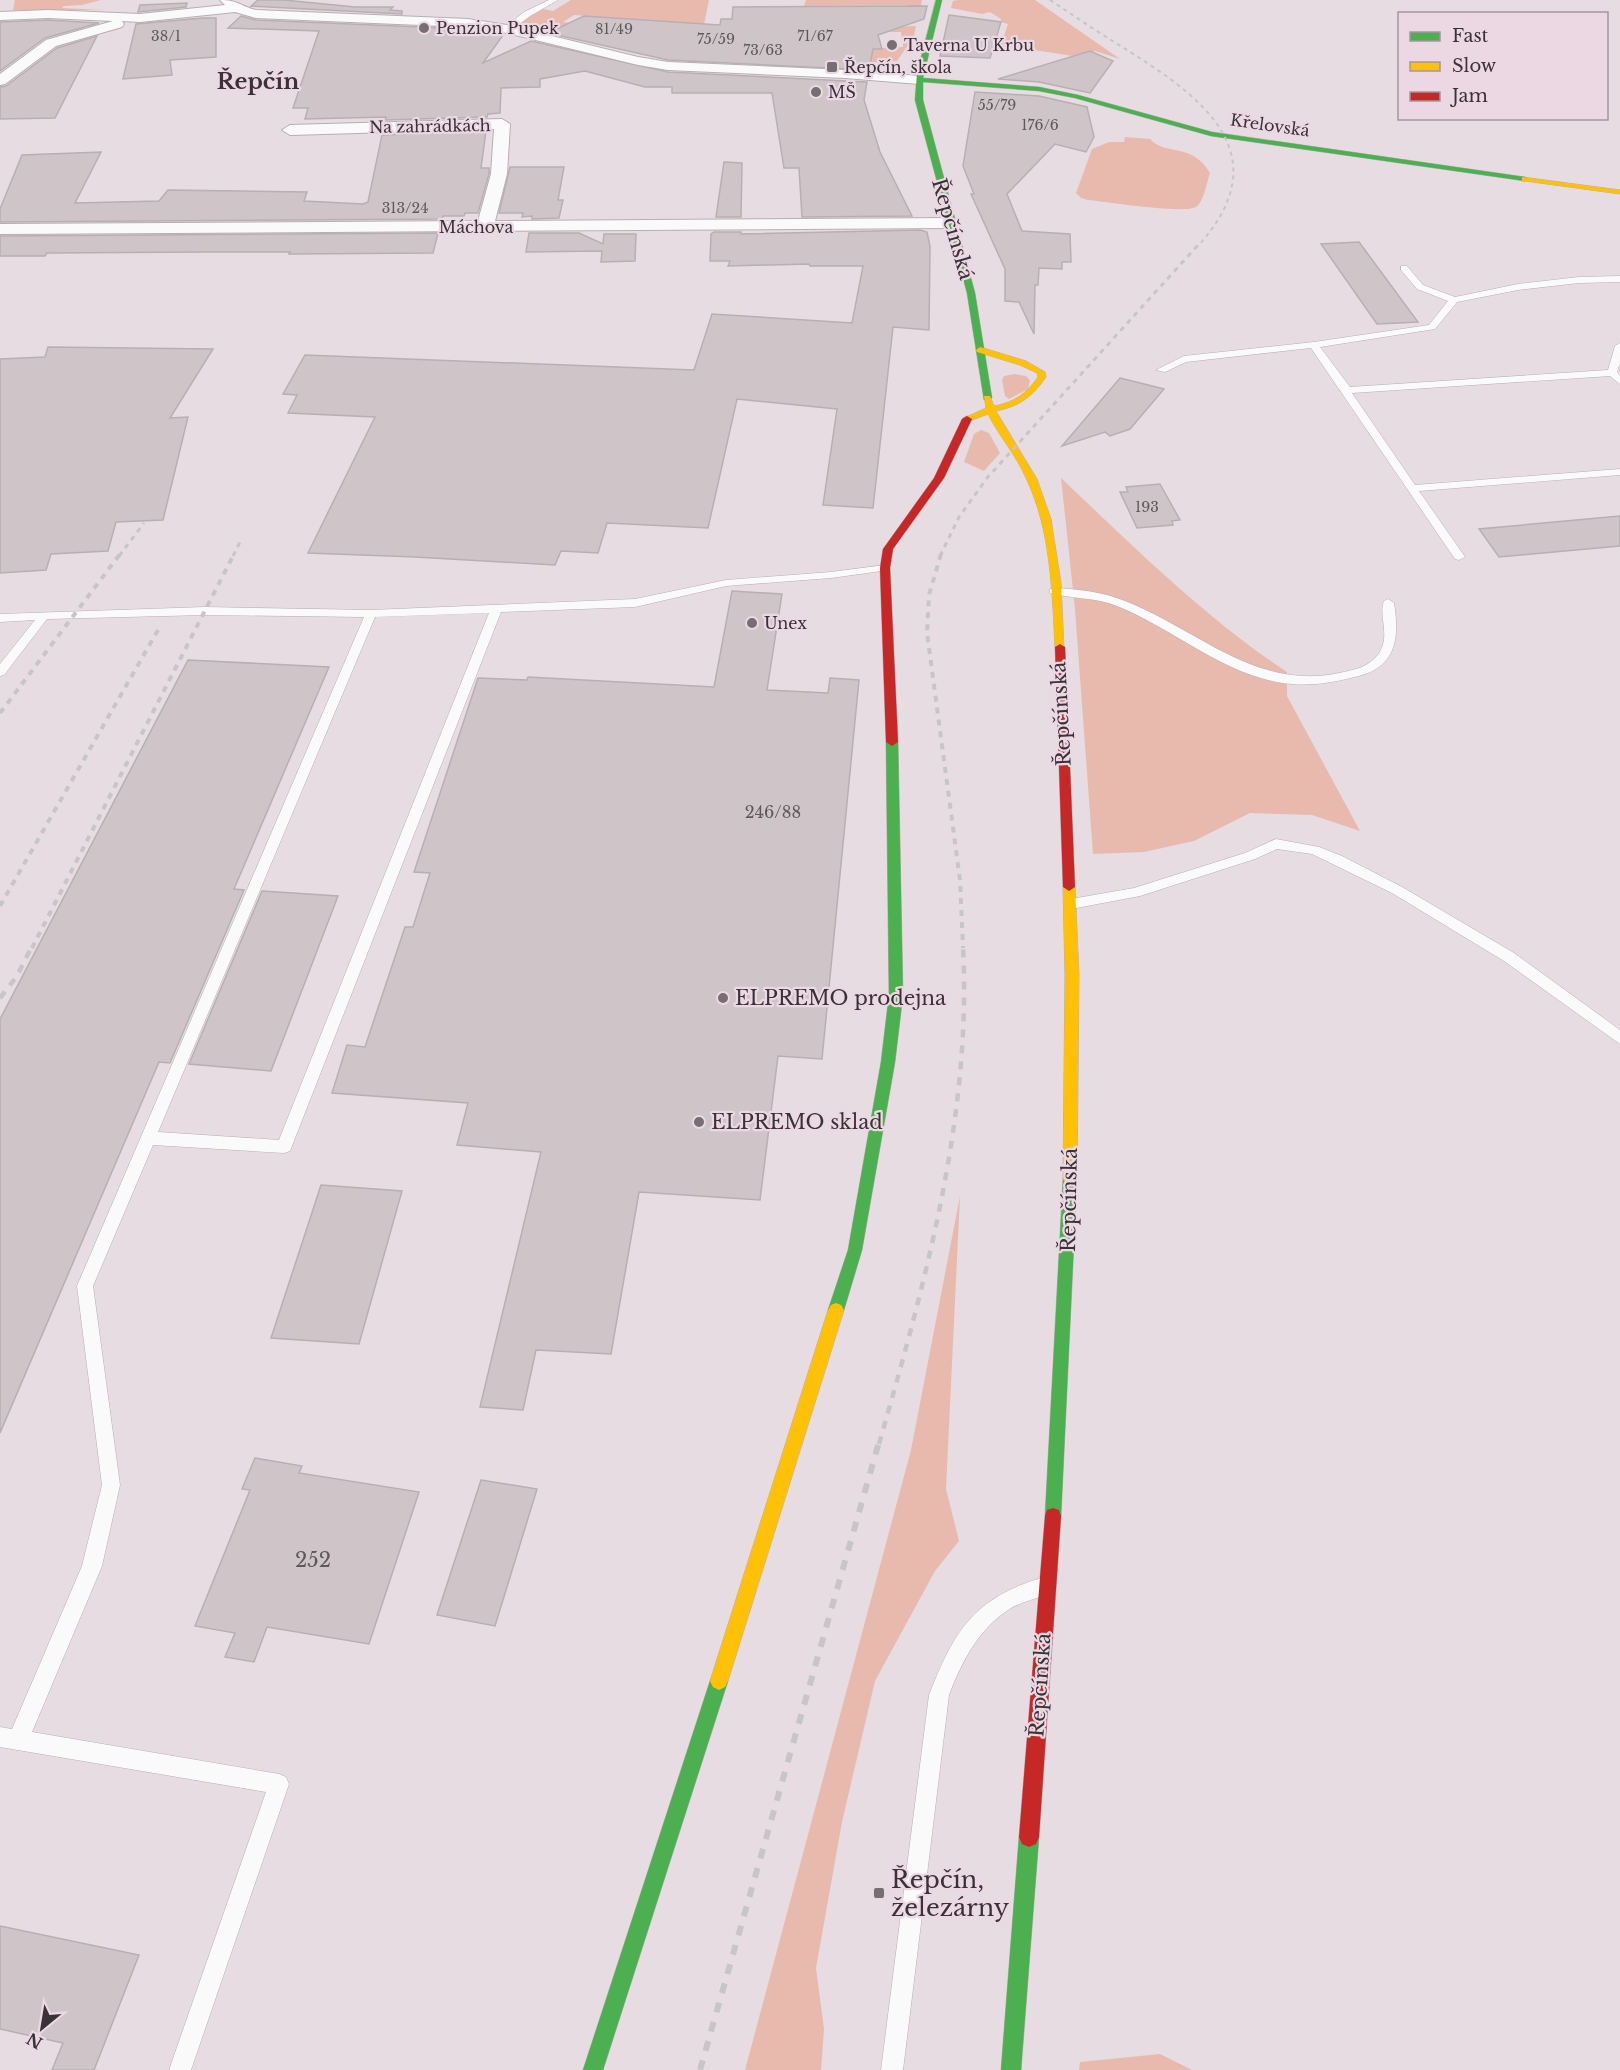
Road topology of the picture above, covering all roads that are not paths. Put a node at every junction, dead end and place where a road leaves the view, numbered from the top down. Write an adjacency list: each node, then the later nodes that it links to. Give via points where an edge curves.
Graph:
1 (554, 0): 7 (lane)
2 (939, 0): 9 (street, Řepčínská)
3 (232, 4): 6 (street); 7 (street, via 256,14 451,21)
4 (48, 15): 5 (street); 6 (street); 8 (street)
5 (0, 16)
6 (140, 18): 8 (street)
7 (507, 29): 9 (street, via 668,66)
8 (51, 43): 10 (street)
9 (919, 80): 12 (street, Křelovská, via 1043,90 1200,132); 13 (street, Řepčínská, via 925,123)
10 (0, 81)
11 (290, 130): 14 (street, Na zahrádkách, via 502,124 499,174)
12 (1620, 192)
13 (952, 223): 14 (street, Máchova); 21 (street, Řepčínská, via 972,297)
14 (485, 227): 15 (street, Máchova)
15 (0, 229)
16 (1404, 268): 18 (lane, via 1420,287)
17 (1620, 279): 18 (lane, via 1518,287)
18 (1454, 300): 19 (lane, via 1432,327)
19 (1314, 345): 22 (lane, via 1184,359); 24 (lane)
20 (1620, 346): 23 (lane)
21 (980, 350): 25 (street, Řepčínská); 25 (street, via 1029,365 1042,377 1025,400)
22 (1161, 370)
23 (1616, 377): 24 (lane)
24 (1347, 390): 27 (lane)
25 (991, 410): 29 (street, via 972,415 962,425 939,478 888,549); 30 (street, Řepčínská, via 1037,490 1047,528)
26 (1620, 472): 27 (lane)
27 (1412, 488): 28 (lane)
28 (1459, 557)
29 (885, 568): 32 (lane, via 726,583 635,603); 43 (street, via 896,995 855,1250)
30 (1054, 591): 31 (lane, via 1121,603 1238,666 1273,678 1305,681 1347,676 1377,663 1391,640 1393,627); 37 (street, Řepčínská)
31 (1388, 603)
32 (496, 609): 33 (lane); 39 (lane, via 284,1147)
33 (371, 614): 34 (lane, via 205,611); 39 (lane)
34 (44, 616): 35 (lane); 36 (lane)
35 (0, 618)
36 (0, 672)
37 (1071, 904): 38 (lane, via 1135,893 1276,844 1314,850 1397,890 1509,957); 40 (street, Řepčínská, via 1067,1263)
38 (1620, 1038)
39 (148, 1138): 41 (lane, via 85,1286 111,1485 92,1566)
40 (1047, 1586): 44 (lane, via 1007,1598 987,1613 954,1658 939,1695); 45 (street, Řepčínská)
41 (9, 1738): 42 (lane, via 279,1784)
42 (180, 2070)
43 (593, 2070)
44 (892, 2070)
45 (1011, 2070)

